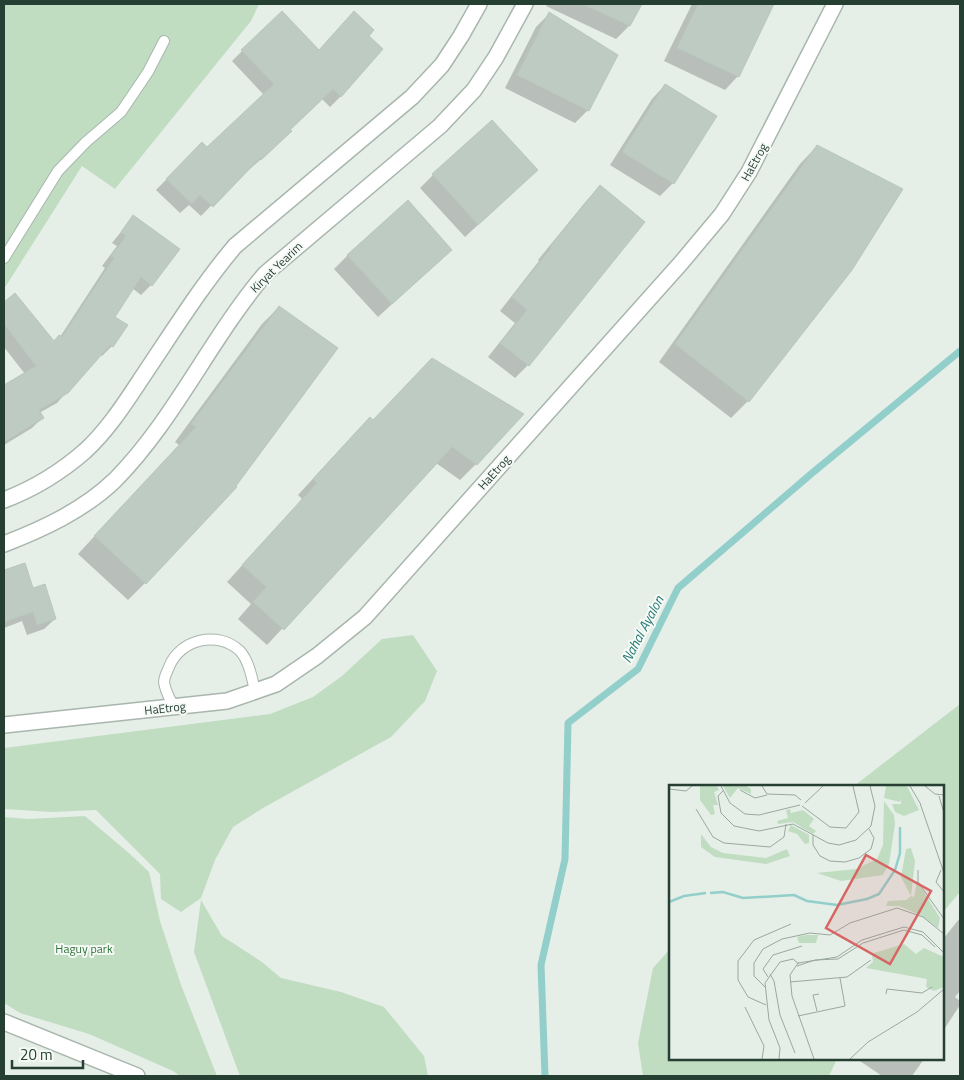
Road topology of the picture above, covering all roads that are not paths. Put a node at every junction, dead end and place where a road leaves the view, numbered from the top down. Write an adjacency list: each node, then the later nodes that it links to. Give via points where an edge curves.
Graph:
1 (479, 4): 6 (street, via 442,65 412,97 235,246 212,274 115,418 85,451 55,474)
2 (525, 4): 7 (street, Kiryat Yearim, via 496,57 474,90 454,112 265,274 244,298 148,443 114,481 78,508 36,532)
3 (835, 4): 8 (street, HaEtrog, via 749,172 722,214 681,263 365,616 301,667 276,684)
4 (164, 41): 5 (lane, via 121,112 58,171)
5 (4, 258)
6 (4, 500)
7 (4, 544)
8 (255, 691): 9 (street, HaEtrog, via 227,701); 9 (lane, via 241,652 226,641 212,638 196,641 180,650 164,680)
9 (174, 707): 10 (street, HaEtrog)
10 (4, 725)
11 (4, 1022): 12 (street)
12 (137, 1076)

